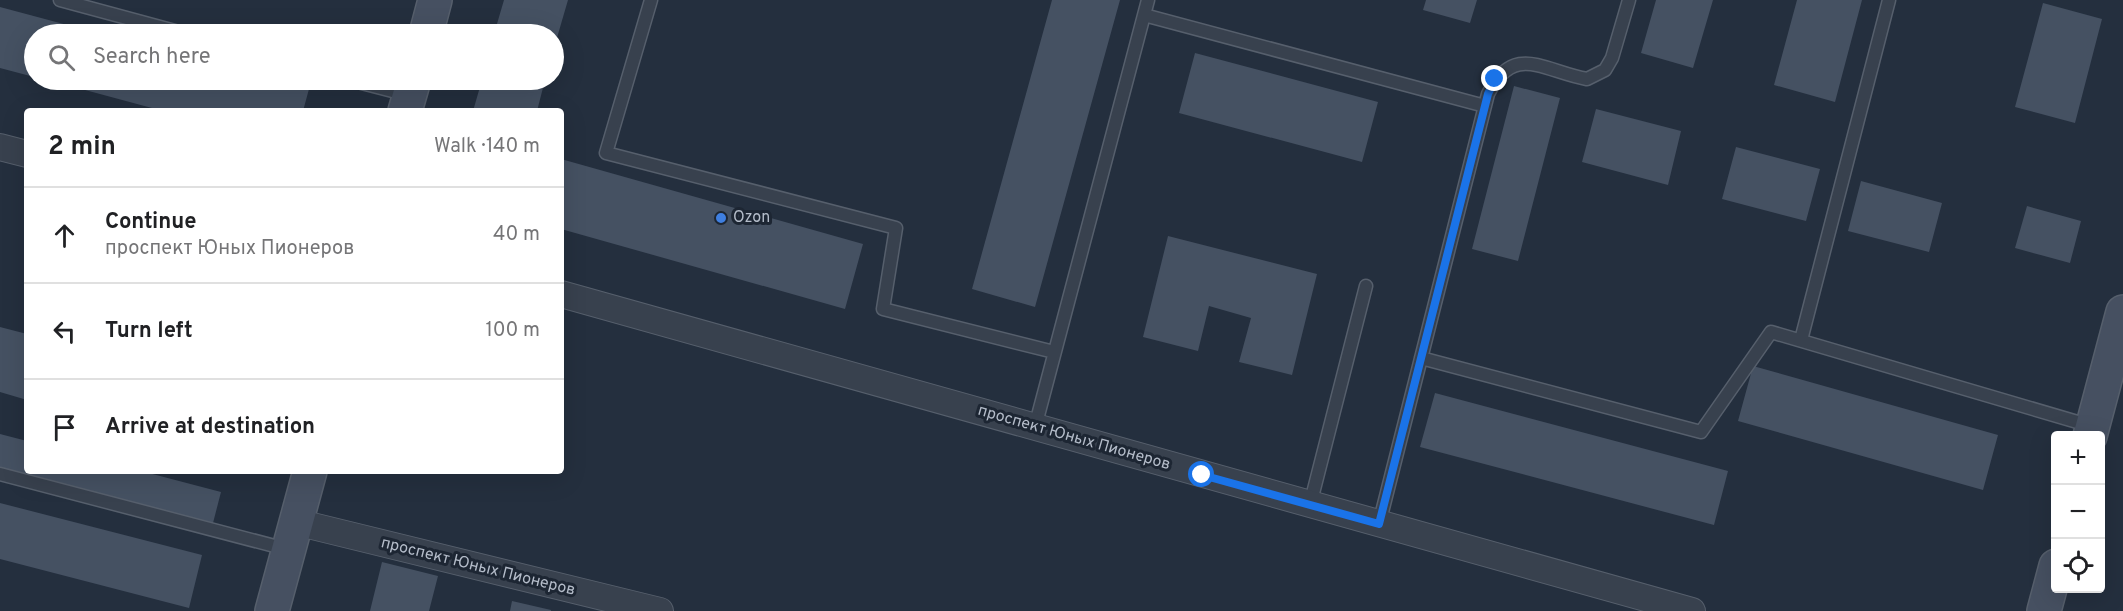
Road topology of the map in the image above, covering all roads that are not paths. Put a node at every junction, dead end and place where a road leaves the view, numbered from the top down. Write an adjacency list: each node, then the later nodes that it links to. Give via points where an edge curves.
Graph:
1 (60, 0): 8 (lane)
2 (435, 0): 9 (street)
3 (651, 0): 19 (lane, via 606,153 896,228 883,309)
4 (1148, 0): 7 (lane)
5 (1629, 0): 12 (lane, via 1605,70 1587,79 1526,63 1509,65 1495,79)
6 (1889, 0): 18 (lane)
7 (1144, 15): 12 (lane); 19 (lane)
8 (149, 24)
9 (429, 24)
10 (389, 90): 11 (lane)
11 (409, 95)
12 (1485, 106): 20 (lane)
13 (0, 147): 14 (street)
14 (24, 153)
15 (1366, 286): 25 (lane)
16 (564, 295): 21 (street, проспект Юных Пионеров)
17 (2123, 312): 22 (street)
18 (1801, 340): 20 (lane, via 1771,332 1701,432); 22 (lane)
19 (1054, 352): 21 (lane)
20 (1421, 358): 26 (lane)
21 (1035, 427): 25 (street, проспект Юных Пионеров)
22 (2091, 431)
23 (0, 474): 27 (lane)
24 (309, 474): 27 (street)
25 (1310, 505): 26 (street, проспект Юных Пионеров)
26 (1379, 524): 31 (street, проспект Юных Пионеров)
27 (292, 536): 29 (street); 30 (street, проспект Юных Пионеров)
28 (2051, 582): 32 (street)
29 (272, 611)
30 (660, 611)
31 (1692, 611)
32 (2044, 611)

